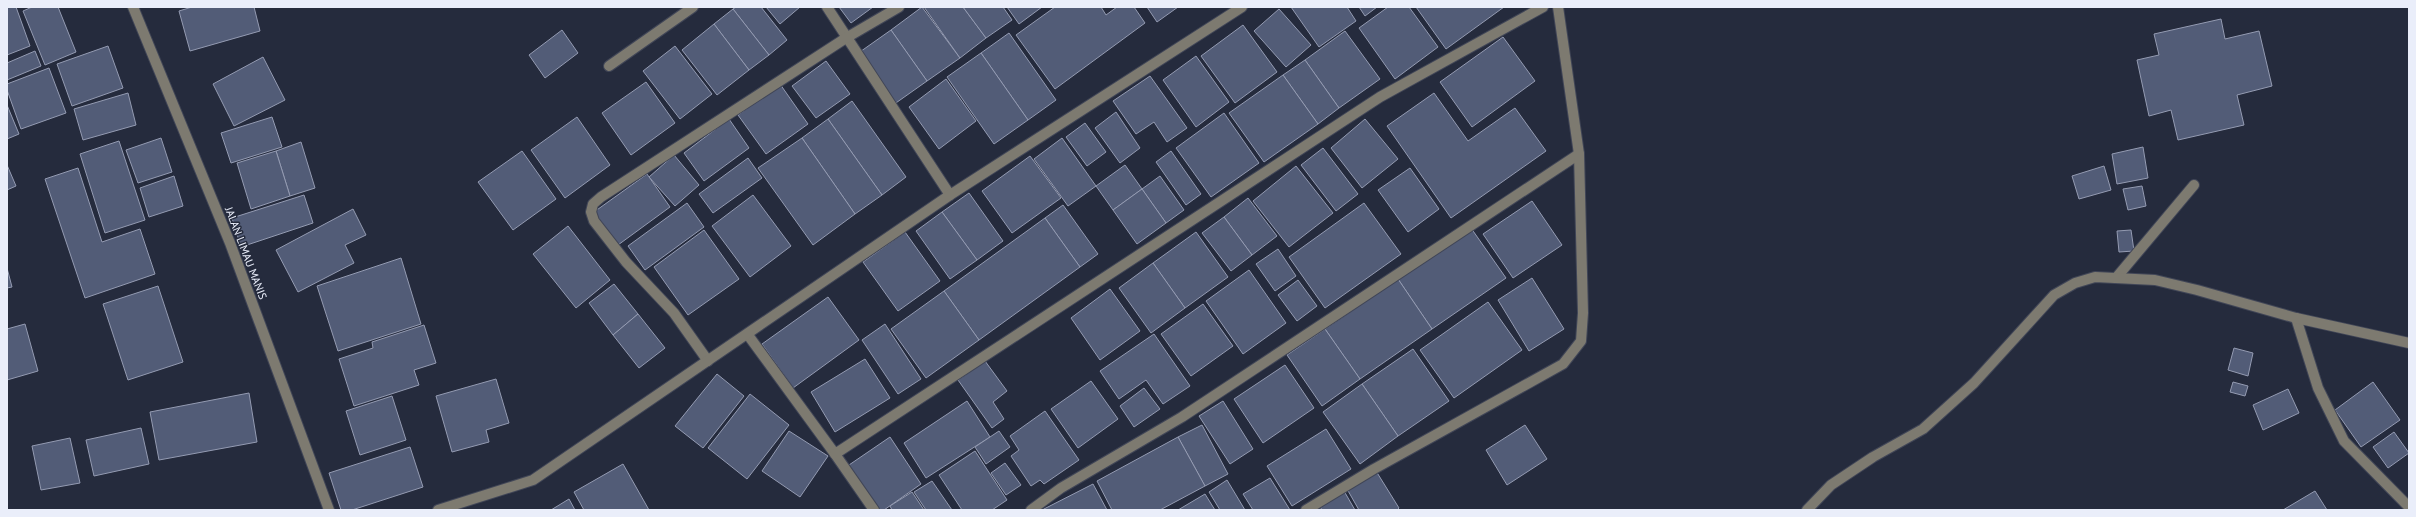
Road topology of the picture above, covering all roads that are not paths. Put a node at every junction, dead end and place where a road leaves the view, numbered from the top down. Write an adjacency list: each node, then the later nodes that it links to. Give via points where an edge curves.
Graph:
1 (133, 7): 20 (street, JALAN LIMAU MANIS, via 230,243)
2 (693, 7): 9 (street)
3 (827, 7): 8 (street)
4 (899, 7): 8 (street)
5 (1242, 7): 12 (street)
6 (1543, 7): 18 (street, via 1380,97)
7 (1558, 7): 10 (street)
8 (846, 38): 12 (street); 17 (street, via 593,204 591,212 594,221 626,262 674,313)
9 (609, 66)
10 (1579, 154): 23 (street, via 1182,417 1061,488); 24 (street, via 1583,313 1581,341 1563,364 1374,469)
11 (2194, 184): 13 (street)
12 (950, 195): 15 (street)
13 (2116, 278): 14 (street, via 2155,280); 25 (street, via 2095,278 2075,283 2054,295 1974,383 1923,429 1831,484)
14 (2296, 318): 16 (street); 19 (street, via 2318,388 2344,441)
15 (748, 336): 17 (street); 18 (street)
16 (2409, 343)
17 (708, 361): 21 (street, via 533,480)
18 (835, 454): 22 (street)
19 (2409, 507)
20 (329, 510)
21 (438, 510)
22 (874, 510)
23 (1031, 510)
24 (1306, 510)
25 (1807, 510)

